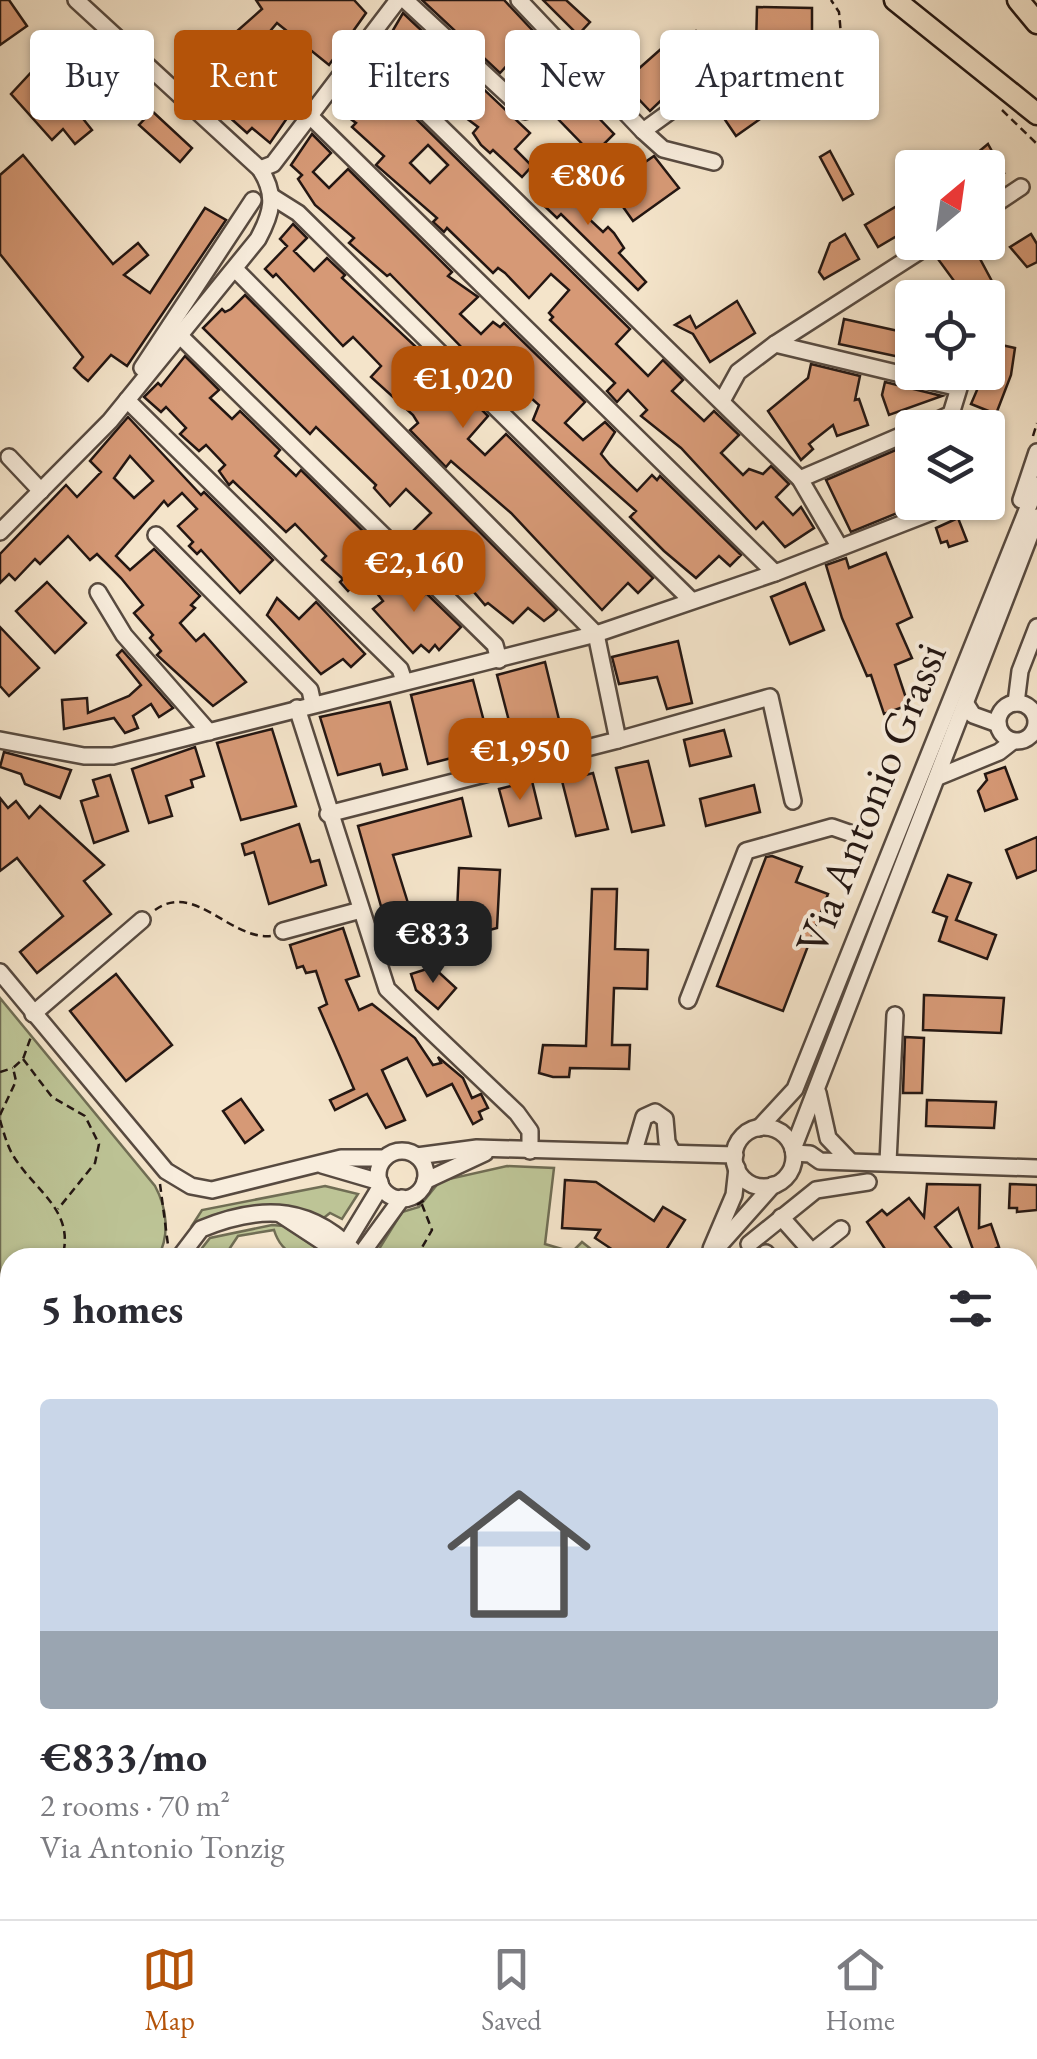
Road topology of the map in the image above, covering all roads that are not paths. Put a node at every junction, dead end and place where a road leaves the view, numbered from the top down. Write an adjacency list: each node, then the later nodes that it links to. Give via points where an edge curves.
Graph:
1 (76, 0): 19 (street)
2 (402, 0): 7 (street); 10 (street)
3 (519, 0): 17 (street)
4 (895, 0): 8 (main road)
5 (1018, 0): 6 (main road)
6 (1037, 22)
7 (378, 30)
8 (998, 84): 11 (main road); 16 (street)
9 (332, 91): 12 (street)
10 (505, 93)
11 (1037, 114)
12 (312, 118): 44 (street)
13 (660, 119): 17 (street)
14 (310, 120): 19 (street, via 273,164)
15 (433, 120): 29 (street)
16 (1037, 128)
17 (643, 131): 18 (street, via 662,149)
18 (714, 162)
19 (260, 169): 21 (street)
20 (1021, 187): 22 (street)
21 (272, 196): 25 (street, via 270,217); 47 (street, via 298,213)
22 (1005, 198)
23 (253, 200): 26 (street)
24 (906, 260): 27 (street)
25 (234, 269): 26 (street); 49 (street)
26 (175, 330): 28 (street); 50 (street, via 495,645)
27 (775, 344): 29 (street, via 738,372); 30 (street, via 958,388)
28 (132, 394): 36 (street); 51 (street, via 400,669)
29 (722, 402): 34 (street)
30 (952, 410)
31 (895, 438): 34 (street)
32 (1037, 452): 45 (street)
33 (9, 457): 36 (street)
34 (800, 480): 42 (street)
35 (1037, 485): 45 (street, Via Antonio Grassi)
36 (40, 491): 39 (street)
37 (1037, 517): 43 (street, Via Antonio Grassi)
38 (910, 520): 42 (street)
39 (0, 532)
40 (1037, 532): 43 (street)
41 (156, 535): 54 (street, via 310,690)
42 (838, 546): 44 (street)
43 (1025, 556): 53 (street, Via Antonio Grassi)
44 (775, 573): 47 (street)
45 (995, 584): 73 (street, Via Antonio Grassi, via 795,1089)
46 (98, 592): 57 (street, via 124,635)
47 (691, 600): 49 (street)
48 (1037, 627): 52 (street)
49 (596, 634): 50 (street); 59 (street)
50 (500, 660): 51 (street)
51 (404, 681): 54 (street)
52 (1016, 703): 55 (street, via 1004,708); 56 (street, via 1032,712)
53 (966, 704): 55 (street, via 972,715); 61 (street, Via Antonio Grassi)
54 (305, 706): 57 (street); 63 (street)
55 (998, 724): 60 (street)
56 (1036, 730): 60 (street)
57 (209, 732): 58 (street, via 103,758)
58 (0, 740)
59 (618, 740): 62 (street, via 770,697); 63 (street)
60 (1013, 741): 61 (street)
61 (938, 777): 72 (street, Via Antonio Grassi)
62 (792, 801)
63 (328, 814): 65 (street)
64 (855, 835): 69 (street, via 832,827 746,851)
65 (361, 910): 67 (street); 75 (street, via 393,996 517,1113 530,1131)
66 (142, 920): 70 (street)
67 (283, 932)
68 (0, 972): 70 (street)
69 (688, 1000)
70 (33, 1014): 85 (street, via 177,1179 212,1190)
71 (895, 1015): 84 (street)
72 (818, 1088): 77 (street, Via Antonio Grassi); 82 (street, via 828,1138)
73 (759, 1128): 77 (street, via 780,1132); 83 (street, via 744,1135)
74 (490, 1151): 75 (street); 79 (street); 88 (street)
75 (530, 1151): 76 (street)
76 (634, 1151): 78 (street); 78 (street, via 644,1117 655,1112 665,1119)
77 (794, 1151): 81 (street); 87 (street)
78 (673, 1152): 83 (street)
79 (417, 1156): 80 (street, via 400,1151); 88 (street)
80 (385, 1158): 85 (street); 90 (street)
81 (820, 1161): 82 (street); 87 (street)
82 (852, 1161): 84 (street)
83 (736, 1162): 87 (street, via 752,1184); 102 (street, via 734,1195)
84 (888, 1162): 86 (street)
85 (318, 1164): 90 (street)
86 (1037, 1168)
87 (781, 1180): 92 (street); 103 (street)
88 (425, 1181): 91 (street)
89 (868, 1182): 92 (street, via 816,1190)
90 (381, 1184): 91 (street); 96 (street)
91 (416, 1201): 101 (street)
92 (794, 1204): 94 (street)
93 (277, 1212): 96 (street, via 302,1215); 98 (street, via 202,1228); 99 (street)
94 (781, 1217): 97 (street); 104 (street)
95 (841, 1229): 105 (street)
96 (347, 1242): 100 (street)
97 (749, 1244)
98 (187, 1248)
99 (332, 1248)
100 (352, 1248)
101 (369, 1248)
102 (712, 1248)
103 (717, 1248)
104 (803, 1248)
105 (817, 1248)

